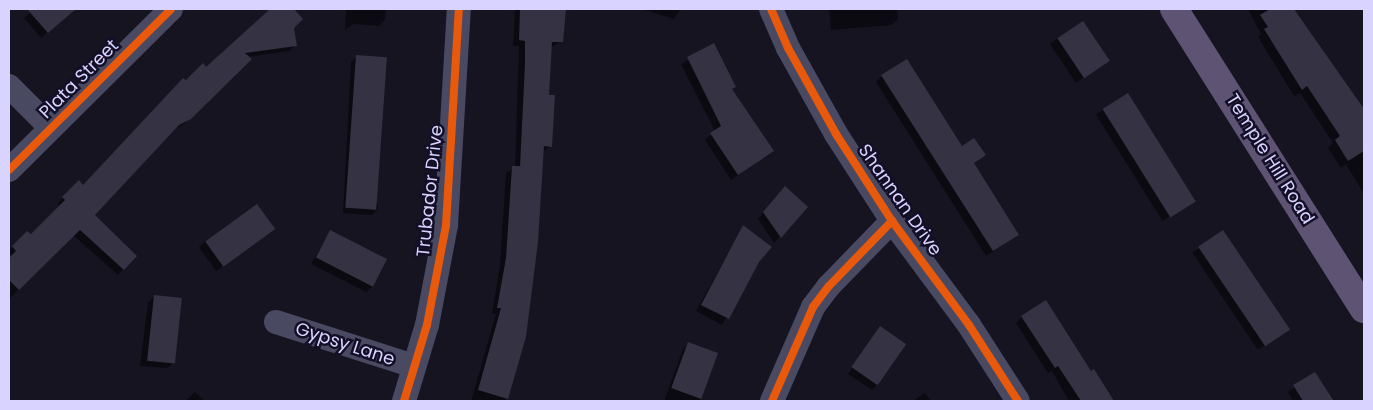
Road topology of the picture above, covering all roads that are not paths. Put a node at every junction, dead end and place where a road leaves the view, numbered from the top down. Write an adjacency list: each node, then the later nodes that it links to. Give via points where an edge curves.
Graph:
1 (171, 9): 6 (street, Plata Street)
2 (459, 9): 11 (street, Trubador Drive, via 446,225 427,325)
3 (771, 9): 8 (street, Shannan Drive, via 807,84)
4 (1174, 9): 9 (main road, Temple Hill Road)
5 (9, 86): 6 (street)
6 (51, 128): 7 (street, Plata Street)
7 (9, 170)
8 (892, 221): 13 (street, via 813,307); 14 (street, Shannan Drive, via 934,274)
9 (1364, 309)
10 (276, 322): 11 (street, Gypsy Lane)
11 (414, 366): 12 (street, Trubador Drive)
12 (404, 401)
13 (772, 401)
14 (1018, 401)

